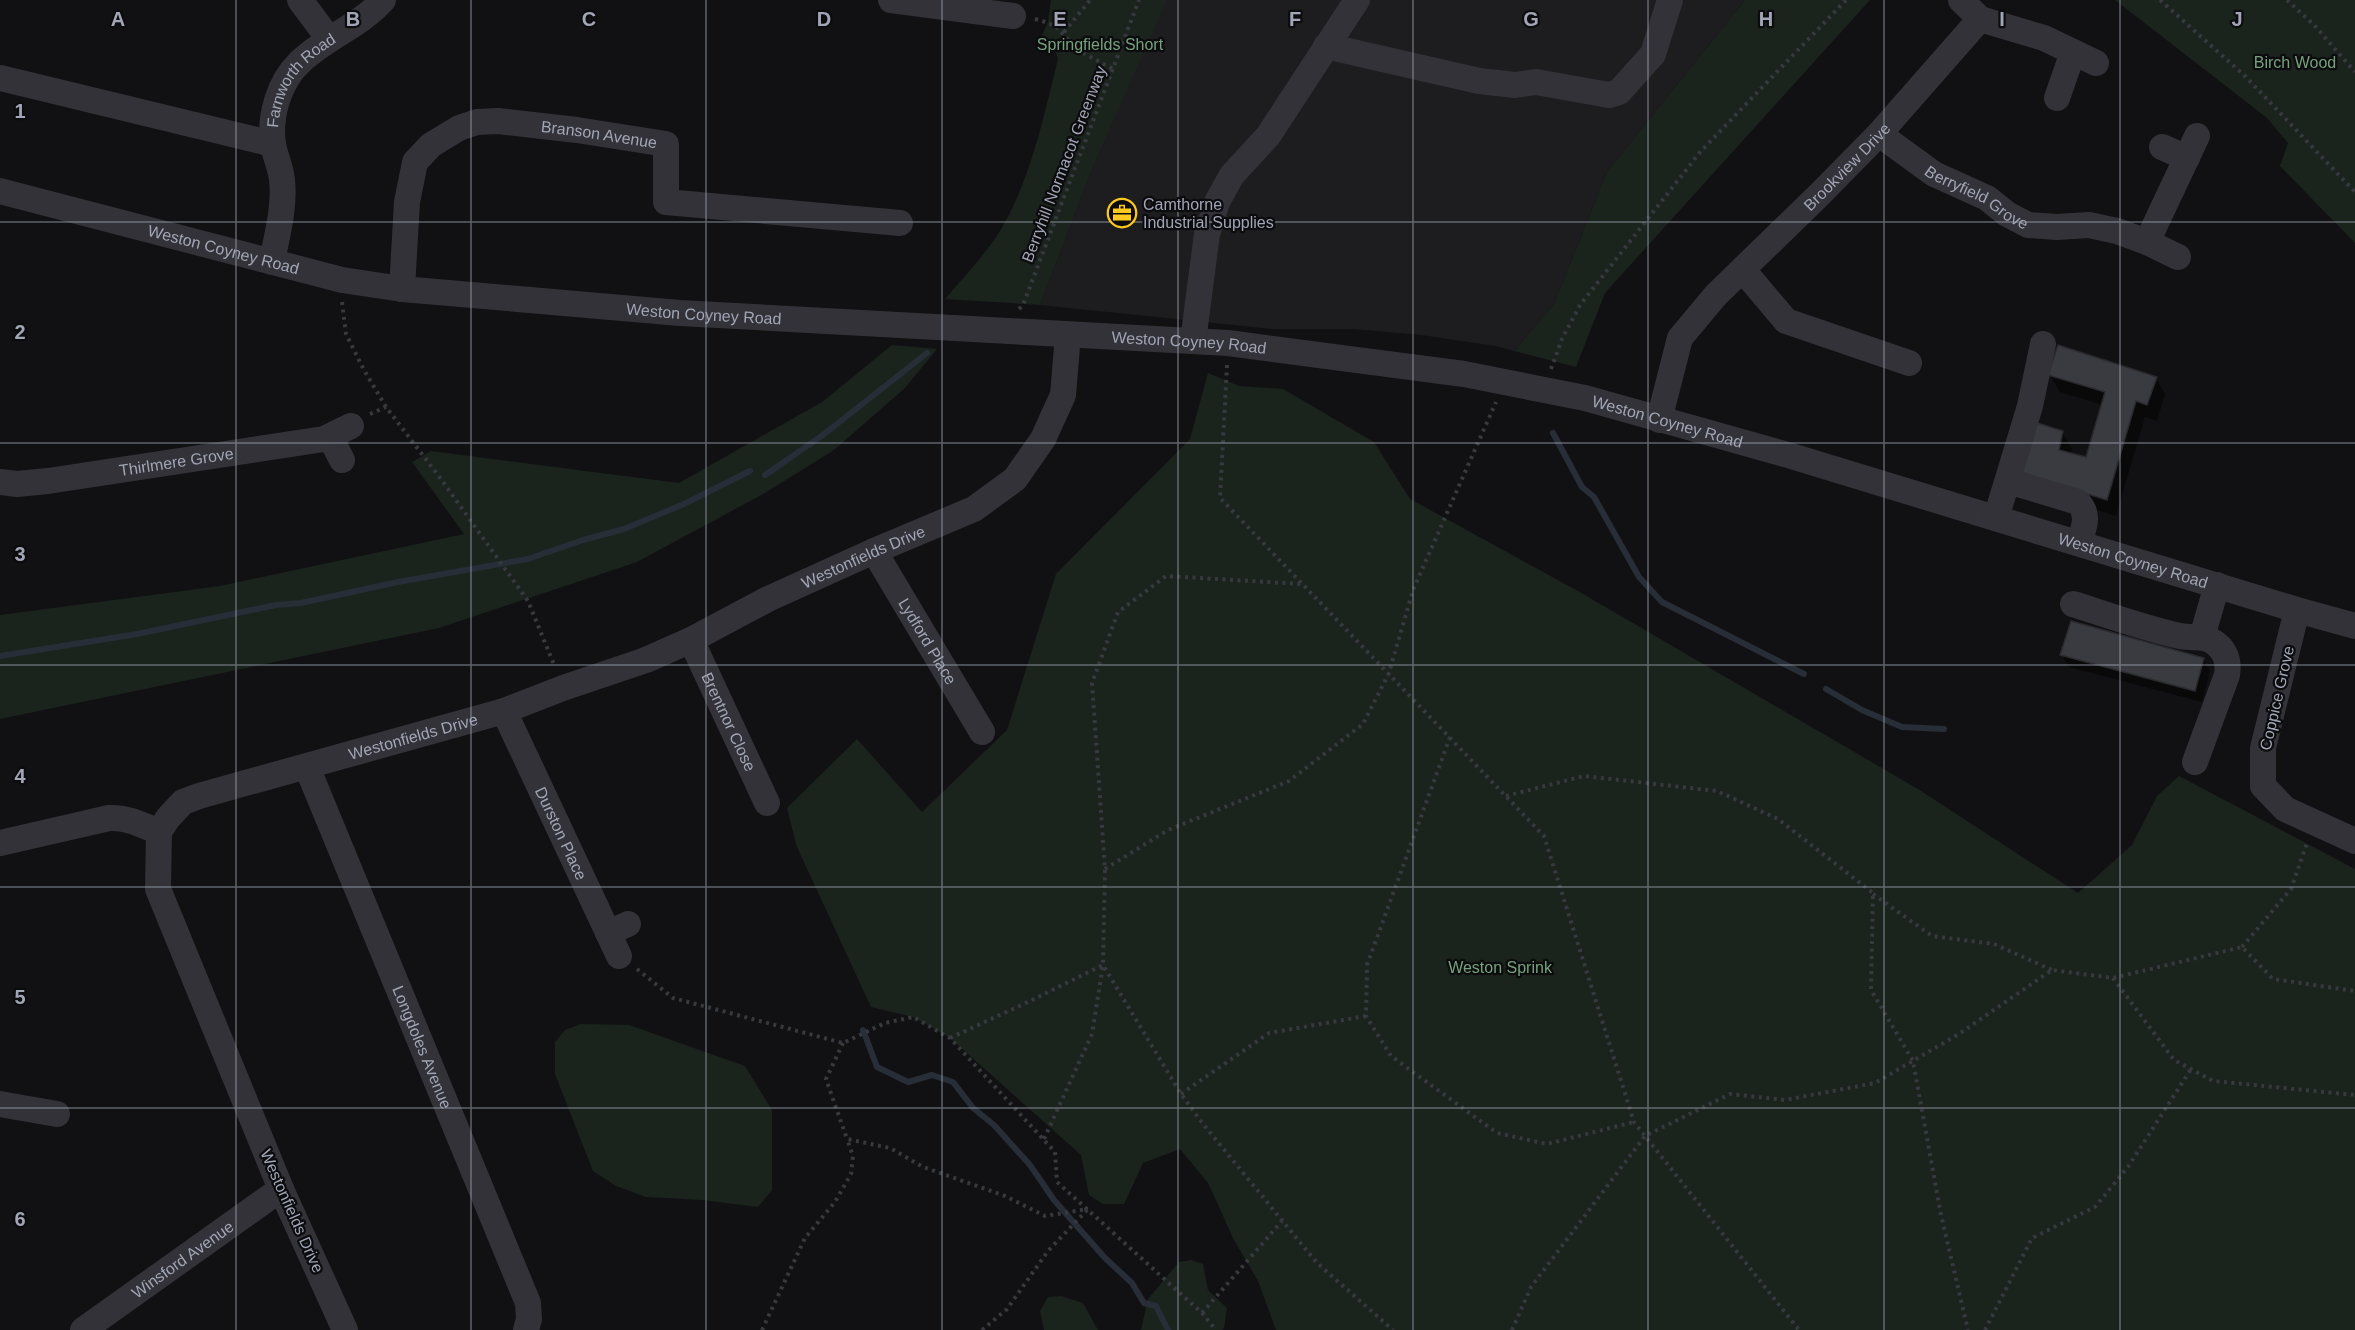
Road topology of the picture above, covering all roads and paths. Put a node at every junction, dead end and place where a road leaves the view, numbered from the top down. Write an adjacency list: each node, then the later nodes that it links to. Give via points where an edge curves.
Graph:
1 (300, 0): 15 (street)
2 (384, 0): 15 (street, Farnworth Road)
3 (891, 0): 12 (street)
4 (1090, 0): 14 (path)
5 (1139, 0): 17 (path, Berryhill Normacot Greenway)
6 (1357, 0): 16 (street)
7 (1670, 0): 16 (street, via 1653,54 1619,92 1609,95 1536,82 1515,85 1479,81)
8 (1846, 0): 40 (path, via 1701,151 1580,305 1562,339)
9 (1961, 0): 13 (street)
10 (2160, 0): 25 (path, via 2245,76)
11 (2287, 0): 18 (path)
12 (1013, 16): 14 (path, via 1048,22)
13 (1980, 19): 20 (street, via 2044,38 2084,58); 21 (street, Brookview Drive)
14 (1064, 32): 17 (path, via 1075,47)
15 (329, 39): 22 (street, Farnworth Road, via 297,65 280,93 272,125)
16 (1326, 46): 35 (street, via 1268,136 1232,175 1217,202 1207,234)
17 (1113, 69): 33 (path, Berryhill Normacot Greenway, via 1023,305)
18 (2355, 72)
19 (0, 78): 22 (street)
20 (2057, 98)
21 (1879, 134): 27 (street, Berryfield Grove, via 1934,174 1988,198 2028,225 2089,225); 30 (street, Brookview Drive)
22 (273, 144): 29 (street, Farnworth Road, via 282,179 282,208)
23 (2162, 147): 27 (street, via 2192,147)
24 (0, 191): 29 (street, Weston Coyney Road)
25 (2355, 192)
26 (900, 223): 32 (street, Branson Avenue, via 666,202 666,144 577,130 477,122 431,145 415,162 407,202)
27 (2147, 242): 28 (street, Berryfield Grove)
28 (2178, 257)
29 (272, 262): 31 (street, Weston Coyney Road)
30 (1743, 270): 38 (street, via 1786,321); 41 (street, Brookview Drive, via 1680,338)
31 (342, 280): 32 (street, Weston Coyney Road); 56 (path, via 346,334 363,370 528,601)
32 (402, 288): 33 (street, Weston Coyney Road, via 680,313)
33 (1001, 330): 34 (street, Weston Coyney Road)
34 (1068, 335): 35 (street, Weston Coyney Road); 47 (street, Westonfields Drive, via 1063,395 1043,439 1015,479 974,509)
35 (1193, 341): 36 (street, Weston Coyney Road)
36 (1228, 343): 39 (street, Weston Coyney Road); 48 (path, via 1220,498)
37 (2043, 344): 43 (street)
38 (1909, 363)
39 (1505, 382): 40 (street, Weston Coyney Road); 55 (path, via 1413,590)
40 (1544, 390): 41 (street, Weston Coyney Road)
41 (1659, 420): 45 (street, Weston Coyney Road)
42 (342, 460): 44 (street, Thirlmere Grove, via 340,431 324,439 48,481)
43 (2008, 481): 45 (street); 46 (street, via 2078,502 2086,519)
44 (0, 482)
45 (1996, 518): 46 (street, Weston Coyney Road)
46 (2079, 543): 49 (street, Weston Coyney Road)
47 (873, 551): 54 (street, Westonfields Drive, via 768,599); 58 (street, Lydford Place)
48 (1302, 584): 55 (path); 68 (path, via 1166,576 1118,612 1092,683)
49 (2217, 585): 51 (street, Weston Coyney Road); 53 (street)
50 (2073, 604): 53 (street, via 2177,636)
51 (2297, 610): 52 (street, Weston Coyney Road); 64 (street, Coppice Grove, via 2263,748 2264,786 2285,809)
52 (2355, 626)
53 (2202, 637): 60 (street, via 2221,648 2228,667)
54 (691, 640): 56 (street, Westonfields Drive, via 646,660); 63 (street, Brentnor Close)
55 (1389, 674): 59 (path); 68 (path, via 1363,724 1289,781 1168,830)
56 (562, 688): 57 (street, Westonfields Drive)
57 (504, 711): 61 (street, Westonfields Drive); 71 (street, Durston Place, via 618,929)
58 (982, 732)
59 (1449, 737): 62 (path); 76 (path, via 1367,965)
60 (2195, 762)
61 (307, 767): 65 (street, Westonfields Drive, via 183,802); 95 (street, Longdoles Avenue, via 528,1303)
62 (1506, 796): 69 (path, via 1584,776 1717,791 1778,819); 85 (path, via 1544,836)
63 (767, 803)
64 (2314, 822): 66 (street, Coppice Grove); 70 (path, via 2291,889)
65 (159, 832): 67 (street, via 120,817); 89 (street, Westonfields Drive, via 158,889)
66 (2355, 841)
67 (0, 843)
68 (1104, 869): 72 (path)
69 (1873, 893): 73 (path, via 1932,936 1994,944); 79 (path, via 1871,990)
70 (2242, 948): 74 (path); 75 (path, via 2273,979)
71 (619, 956): 78 (path, via 673,998)
72 (1103, 965): 77 (path); 81 (path); 88 (path, via 1092,1034)
73 (2052, 970): 74 (path); 79 (path)
74 (2113, 978): 80 (path, via 2174,1060)
75 (2355, 991)
76 (1366, 1016): 81 (path, via 1269,1032); 85 (path, via 1391,1056 1497,1132 1547,1144)
77 (950, 1038): 78 (path, via 913,1017 885,1023); 88 (path)
78 (843, 1043): 87 (path, via 826,1079)
79 (1913, 1061): 86 (path, via 1875,1083 1785,1100 1730,1094); 102 (path, via 1941,1215)
80 (2191, 1069): 82 (path, via 2213,1081); 103 (path, via 2128,1167 2095,1207 2032,1238)
81 (1181, 1094): 91 (path)
82 (2355, 1095)
83 (0, 1104): 84 (street)
84 (57, 1114)
85 (1634, 1122): 86 (path)
86 (1645, 1136): 100 (path, via 1531,1287); 101 (path)
87 (847, 1139): 90 (path, via 890,1148 923,1167 1005,1196 1045,1216); 96 (path, via 853,1156 851,1174 835,1202 805,1238)
88 (1044, 1140): 90 (path, via 1055,1152 1057,1182)
89 (281, 1189): 93 (street, Winsford Avenue); 94 (street, Westonfields Drive)
90 (1088, 1209): 92 (path); 97 (path, via 1048,1251 1006,1309)
91 (1282, 1221): 92 (path); 99 (path, via 1317,1263)
92 (1202, 1313): 98 (path)
93 (83, 1330)
94 (345, 1330)
95 (526, 1330)
96 (762, 1330)
97 (982, 1330)
98 (1216, 1330)
99 (1393, 1330)
100 (1512, 1330)
101 (1799, 1330)
102 (1968, 1330)
103 (1985, 1330)

